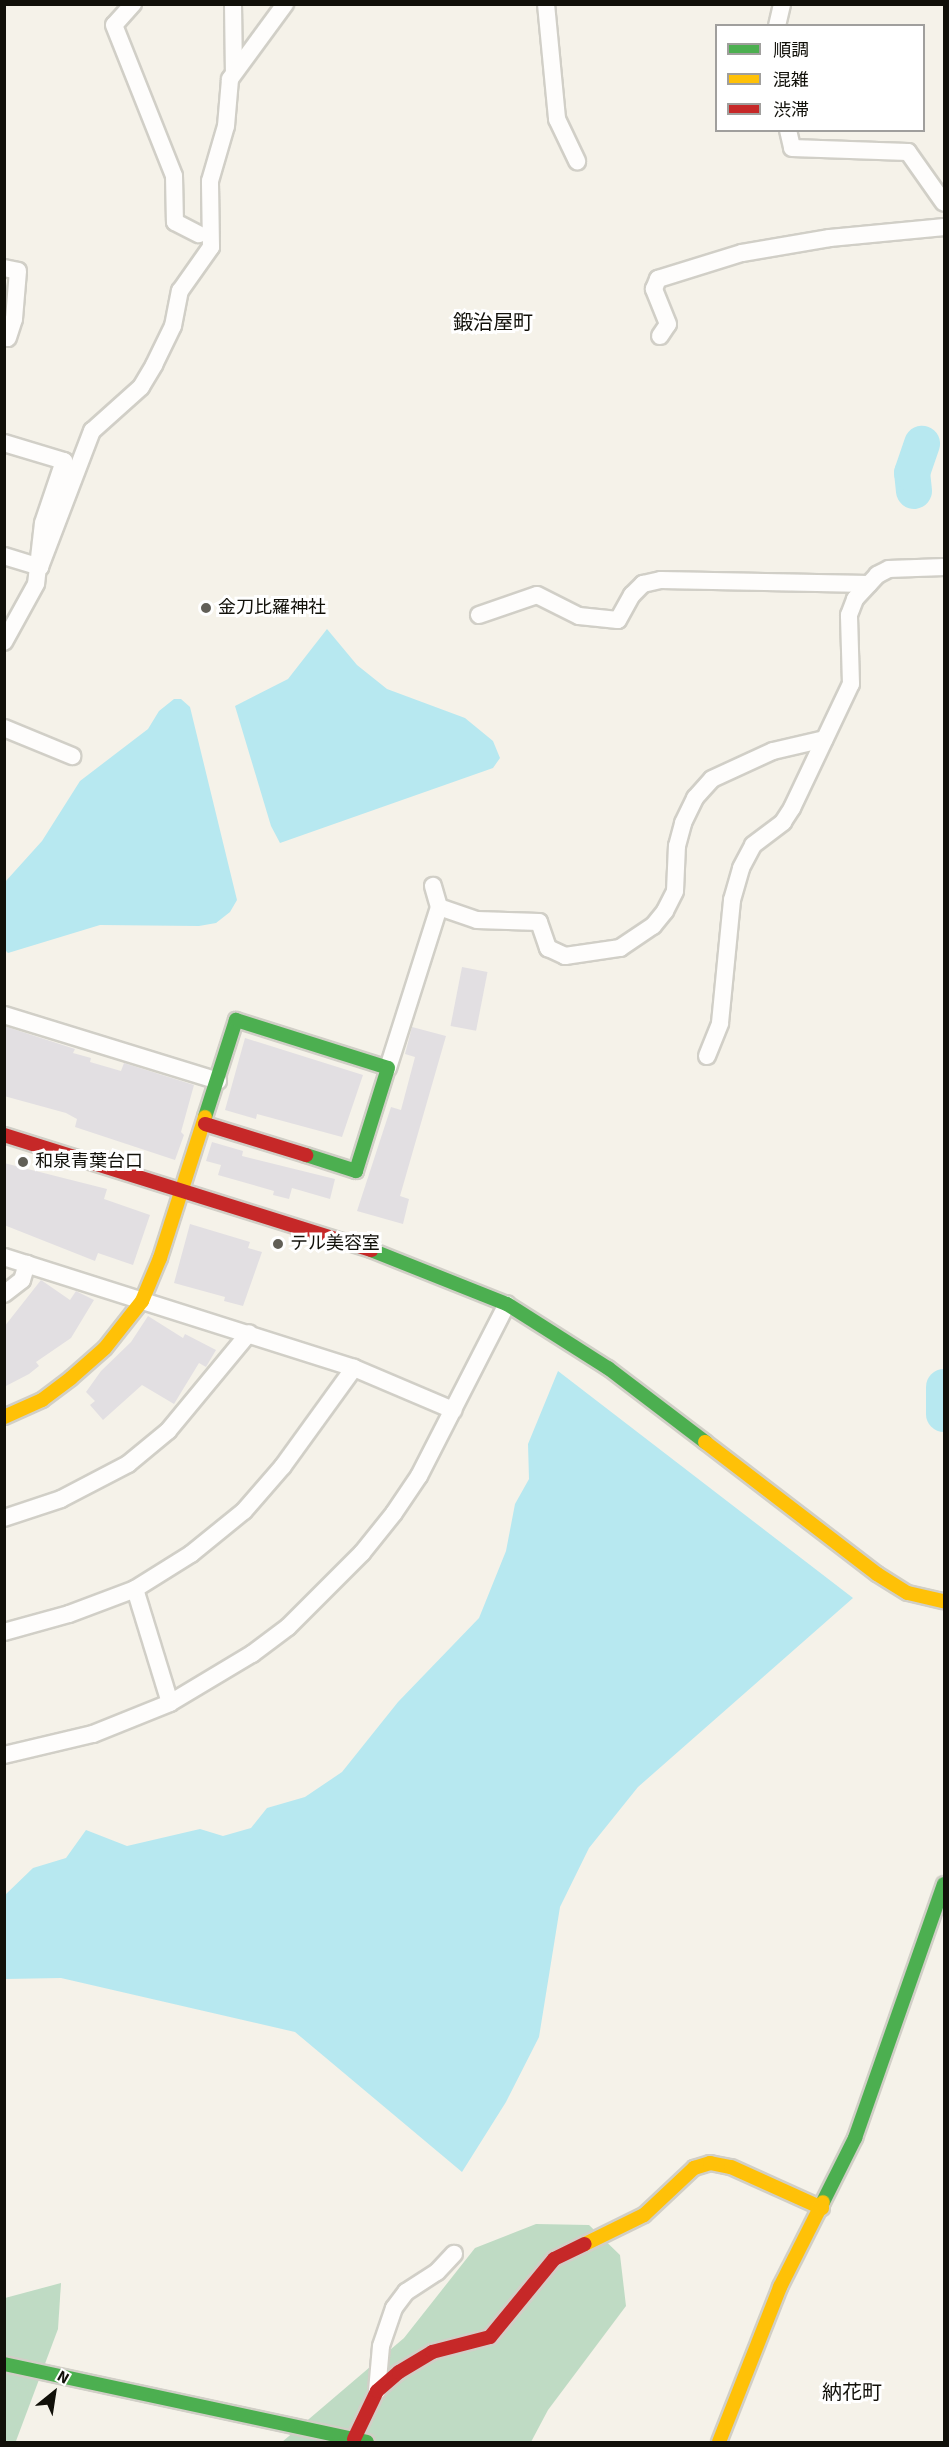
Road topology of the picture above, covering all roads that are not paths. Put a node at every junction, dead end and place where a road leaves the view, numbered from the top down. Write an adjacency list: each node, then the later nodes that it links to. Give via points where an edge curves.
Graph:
1 (133, 4): 12 (street, via 114,25 174,176 175,222)
2 (233, 4): 7 (street)
3 (285, 4): 7 (street)
4 (546, 4): 9 (street, via 557,119)
5 (782, 4): 6 (street)
6 (777, 24)
7 (234, 72): 18 (street, via 226,126 210,181 211,247 180,291 173,326 141,387 92,431)
8 (788, 132): 10 (street, via 792,148 908,152)
9 (576, 161)
10 (945, 203)
11 (945, 227): 14 (street, via 830,238 742,253 658,279 654,289 668,324)
12 (199, 234)
13 (4, 268): 15 (street, via 18,271 14,319)
14 (660, 336)
15 (6, 341)
16 (4, 442): 18 (street, via 64,461 43,523)
17 (4, 555): 18 (street)
18 (40, 567): 22 (street, via 36,584)
19 (945, 567): 20 (street, via 889,569)
20 (869, 584): 21 (street, via 661,580 643,584 618,620 579,616 537,595); 24 (street, via 855,599 849,615 851,684)
21 (478, 615)
22 (4, 642)
23 (4, 728): 25 (street)
24 (825, 740): 27 (street, via 773,751 712,779 695,798 683,823 676,846 675,891 665,911 653,926 620,948 565,956 548,948 540,922 477,920); 29 (street, via 787,815 753,845 741,868 732,900 720,1023)
25 (72, 756)
26 (433, 886): 27 (street)
27 (439, 907): 30 (street)
28 (4, 1015): 31 (street)
29 (707, 1056)
30 (388, 1068): 31 (street, via 236,1020); 32 (street, via 356,1172)
31 (218, 1081): 32 (street)
32 (205, 1124): 34 (street)
33 (4, 1135): 34 (street)
34 (182, 1191): 38 (street); 39 (street, via 389,1257)
35 (4, 1257): 36 (street)
36 (27, 1264): 37 (street, via 22,1280); 38 (street)
37 (4, 1294)
38 (142, 1301): 40 (street); 43 (street, via 105,1347 71,1378 42,1400)
39 (507, 1304): 42 (street); 46 (street, via 608,1368 877,1574 908,1593)
40 (249, 1333): 41 (street); 44 (street, via 168,1431 128,1464 61,1499)
41 (354, 1368): 42 (street); 45 (street, via 283,1466 244,1511 191,1554)
42 (453, 1410): 48 (street, via 394,1513 328,1590 252,1654)
43 (4, 1417)
44 (4, 1518)
45 (135, 1589): 47 (street, via 69,1614); 48 (street)
46 (945, 1601)
47 (4, 1632)
48 (170, 1703): 49 (street, via 93,1734)
49 (4, 1755)
50 (945, 1884): 51 (street, via 855,2138)
51 (822, 2208): 54 (street, via 731,2167 710,2163 694,2168 644,2215 554,2259 490,2337 432,2352); 56 (street, via 780,2287)
52 (454, 2254): 54 (street, via 437,2272 406,2292 394,2308 381,2346)
53 (4, 2364): 55 (street)
54 (377, 2391): 55 (street)
55 (358, 2441)
56 (718, 2442)

